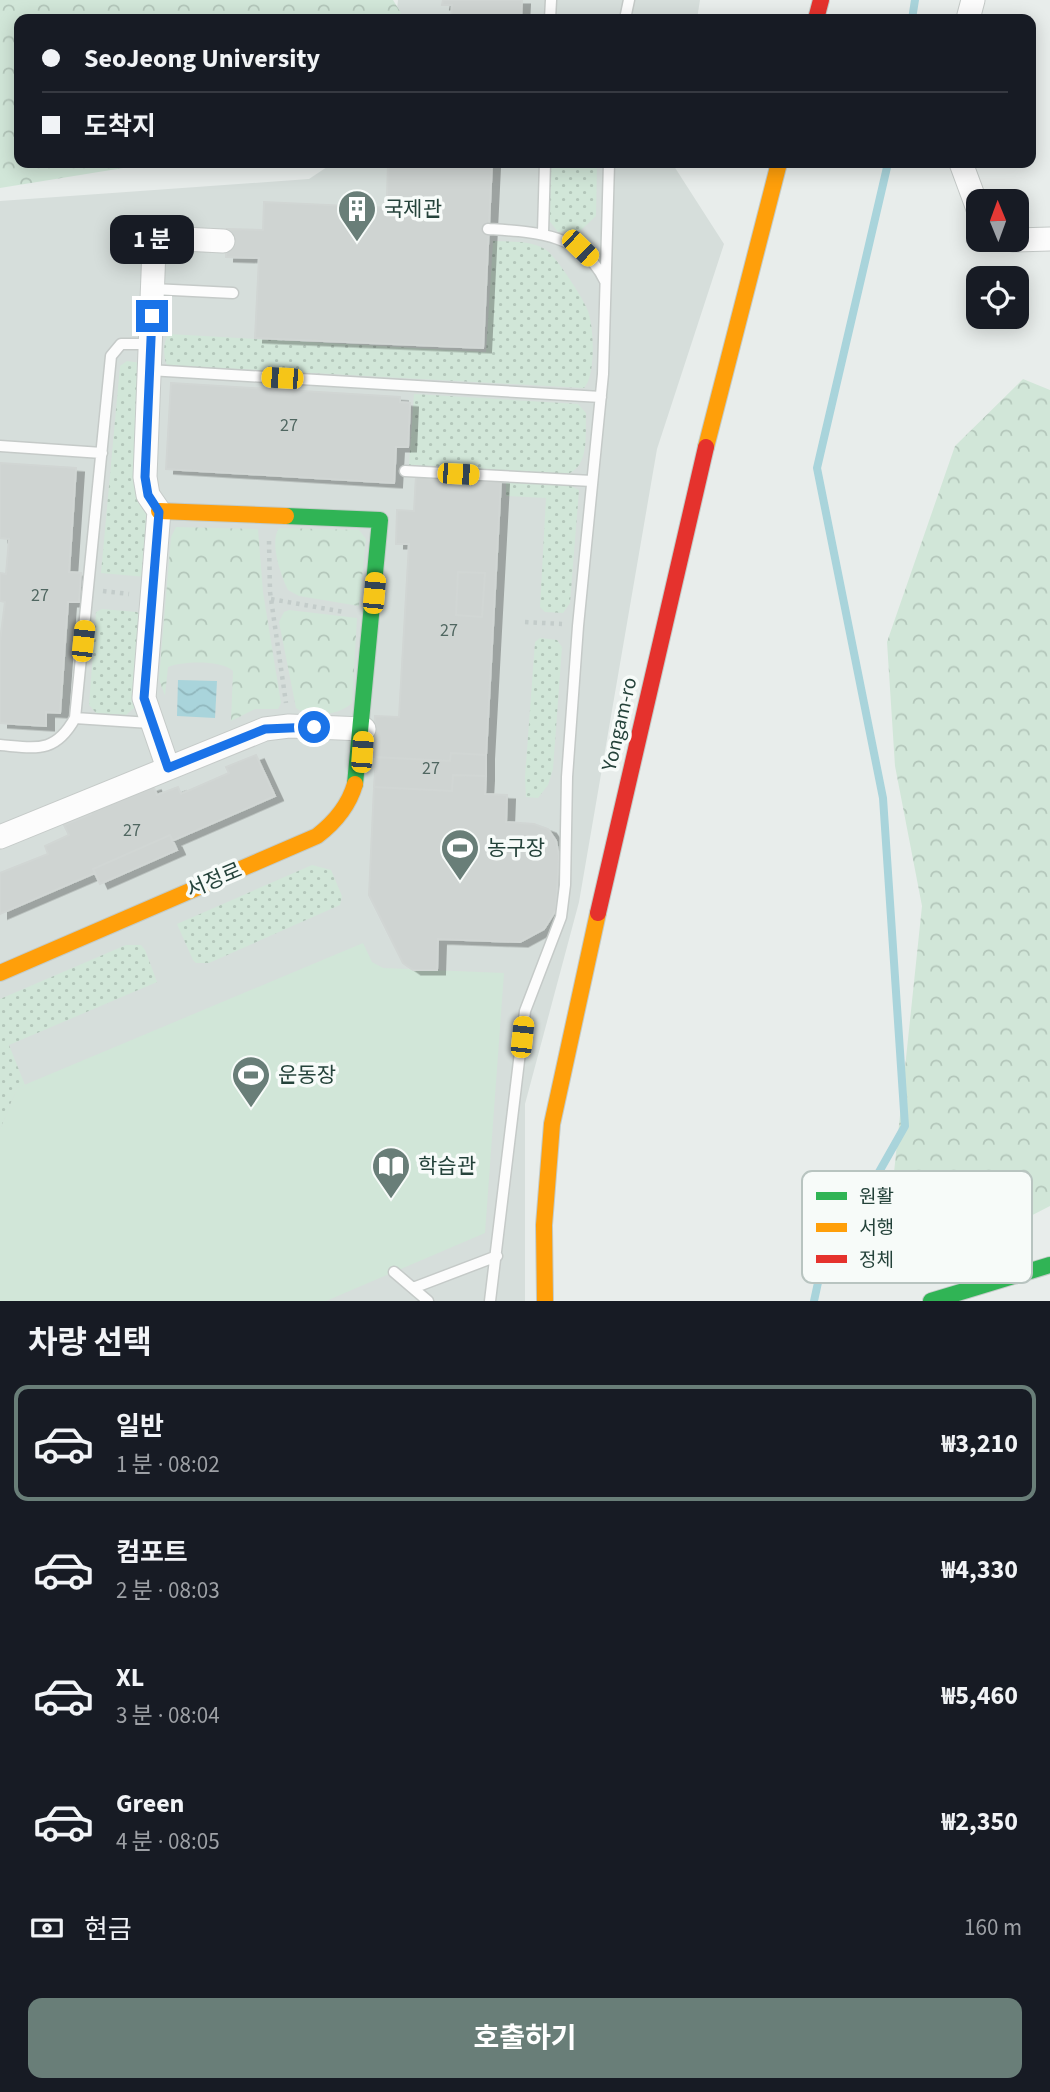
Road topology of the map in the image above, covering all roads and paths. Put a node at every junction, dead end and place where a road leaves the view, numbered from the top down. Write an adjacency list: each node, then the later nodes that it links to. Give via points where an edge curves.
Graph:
1 (545, 168): 7 (lane)
2 (609, 168): 11 (lane)
3 (778, 168): 45 (main road, Yongam-ro, via 684,531 556,1099 546,1164)
4 (963, 168): 5 (street)
5 (971, 189)
6 (488, 229): 7 (lane)
7 (543, 232): 11 (lane, via 580,248 598,265)
8 (1050, 239): 10 (street)
9 (223, 240): 12 (street, via 159,240 154,249)
10 (1029, 240)
11 (606, 283): 16 (lane)
12 (153, 289): 13 (lane); 14 (street)
13 (233, 293)
14 (150, 344): 15 (street); 18 (lane, via 128,342 114,349)
15 (149, 370): 16 (lane); 21 (street, via 145,486)
16 (601, 397): 20 (lane)
17 (0, 446): 18 (lane)
18 (102, 453): 23 (lane)
19 (405, 471): 20 (lane)
20 (592, 481): 28 (lane)
21 (159, 512): 22 (main road, 서정로); 24 (street)
22 (268, 516): 25 (path); 26 (main road, 서정로, via 380,520)
23 (88, 590): 24 (path); 29 (lane)
24 (152, 596): 30 (street, via 144,698)
25 (271, 600): 26 (path); 31 (path)
26 (372, 617): 32 (main road, 서정로)
27 (524, 622): 28 (path)
28 (578, 625): 37 (lane, via 561,917 525,1011)
29 (75, 718): 30 (lane); 33 (lane, via 63,737 46,747)
30 (150, 723): 34 (street)
31 (289, 726): 32 (street); 34 (street, via 253,733)
32 (363, 729): 36 (main road, 서정로, via 352,796 317,836)
33 (0, 745)
34 (168, 768): 35 (street)
35 (0, 837)
36 (0, 973)
37 (497, 1256): 42 (lane); 44 (lane)
38 (1050, 1265): 39 (main road)
39 (1032, 1270)
40 (394, 1272): 42 (lane)
41 (990, 1283): 46 (main road)
42 (413, 1288): 43 (lane)
43 (428, 1301)
44 (490, 1301)
45 (545, 1301)
46 (931, 1301)

